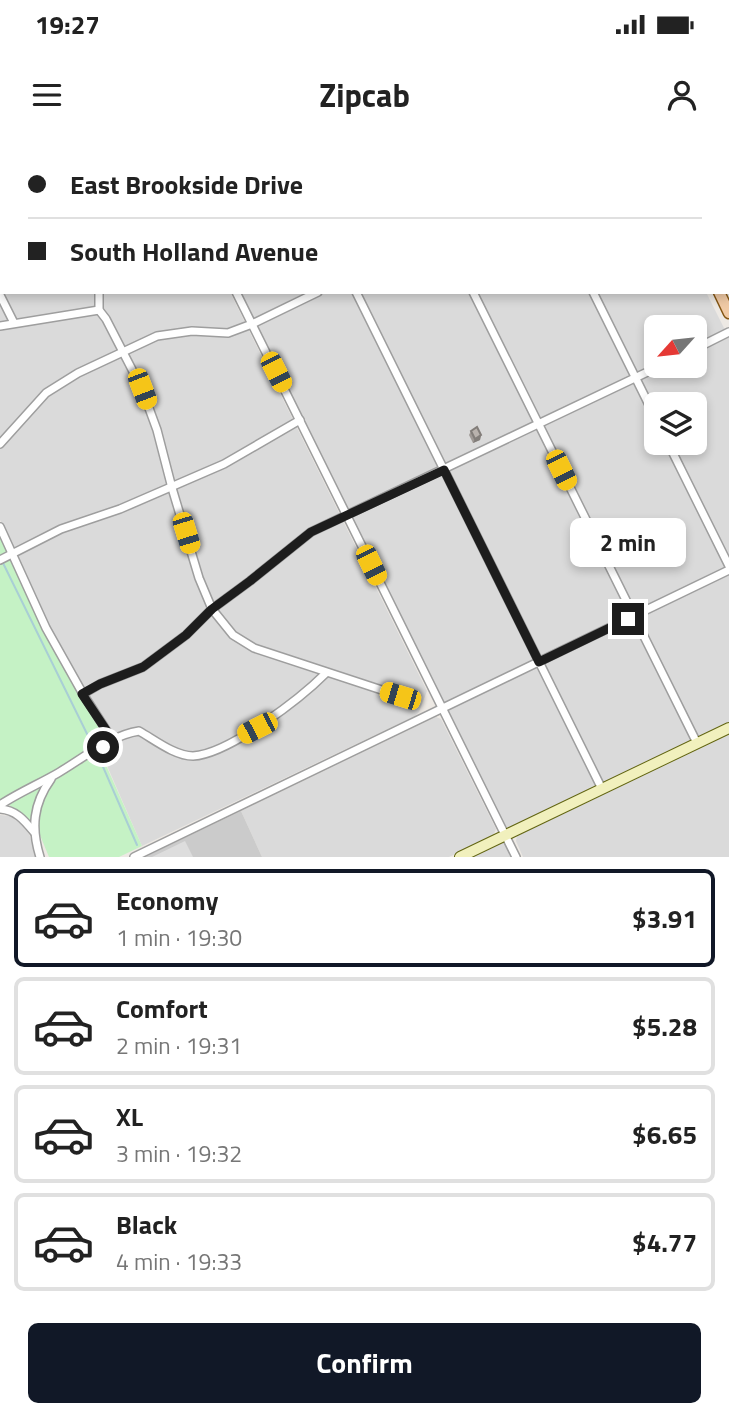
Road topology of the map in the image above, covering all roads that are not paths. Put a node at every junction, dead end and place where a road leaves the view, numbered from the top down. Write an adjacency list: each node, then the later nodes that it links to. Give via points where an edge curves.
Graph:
1 (99, 294): 9 (street)
2 (237, 294): 12 (street)
3 (314, 294): 12 (street)
4 (357, 294): 24 (street)
5 (474, 294): 21 (street)
6 (594, 294): 18 (street)
7 (720, 294): 10 (main road)
8 (0, 295): 11 (street)
9 (99, 310): 11 (street); 16 (street)
10 (729, 313)
11 (14, 323): 13 (street)
12 (252, 324): 16 (street, via 228,333 191,331 157,336); 20 (street)
13 (0, 326)
14 (729, 332): 15 (street)
15 (707, 343)
16 (122, 353): 22 (street, via 46,393); 25 (street, via 157,429)
17 (644, 373): 18 (street)
18 (636, 377): 19 (street); 21 (street)
19 (644, 394)
20 (300, 420): 25 (street); 26 (street)
21 (538, 424): 24 (street); 32 (street)
22 (0, 444)
23 (674, 455): 30 (street)
24 (444, 470): 26 (street); 33 (street)
25 (172, 488): 28 (street, via 61,529); 31 (street)
26 (348, 516): 31 (street, via 311,532); 37 (street)
27 (0, 527): 28 (street)
28 (12, 554): 29 (street); 35 (street)
29 (0, 560)
30 (729, 568): 32 (street)
31 (212, 609): 34 (street, via 233,635 254,648); 35 (street, via 143,667)
32 (634, 616): 33 (street); 40 (street)
33 (539, 662): 37 (street); 42 (street)
34 (326, 673): 36 (street); 39 (street, via 257,728 211,752 185,755 139,731)
35 (82, 694): 39 (street)
36 (400, 696)
37 (442, 709): 45 (street); 47 (street)
38 (729, 728): 40 (main road)
39 (112, 739): 41 (street)
40 (697, 743): 42 (main road)
41 (54, 775): 43 (street); 44 (street, via 41,793)
42 (602, 789): 45 (main road)
43 (0, 807): 44 (street, via 22,818)
44 (34, 832): 46 (street)
45 (506, 835): 48 (main road); 49 (street)
46 (40, 857)
47 (134, 857)
48 (460, 857)
49 (516, 857)

